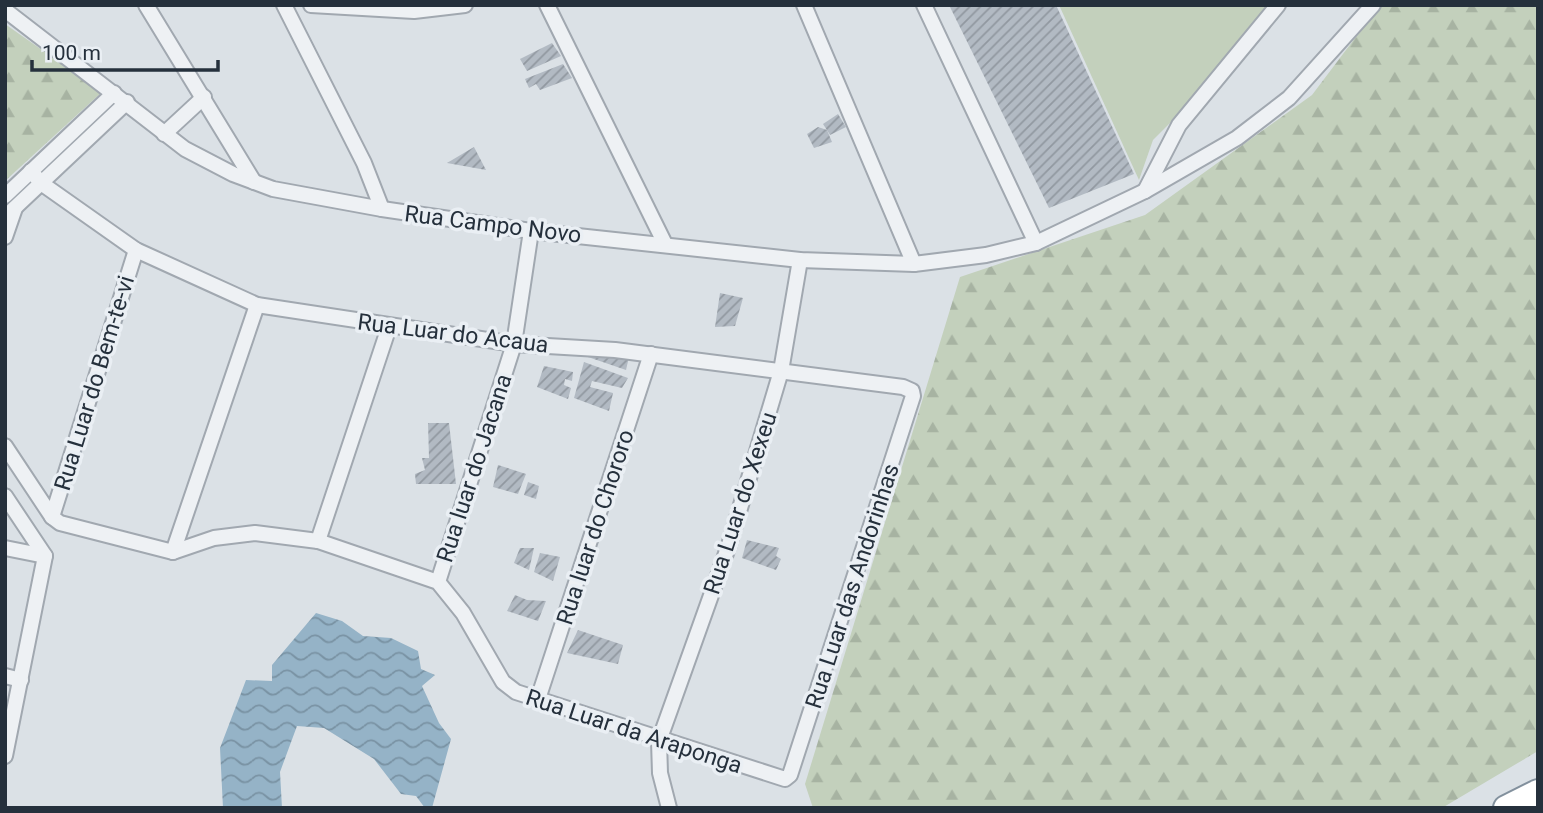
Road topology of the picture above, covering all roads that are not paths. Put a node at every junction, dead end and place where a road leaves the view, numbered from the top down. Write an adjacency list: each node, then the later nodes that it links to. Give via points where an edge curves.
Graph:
1 (146, 5): 13 (street)
2 (285, 5): 21 (street, via 358,150)
3 (311, 5): 10 (street)
4 (465, 5): 10 (street)
5 (547, 5): 25 (street)
6 (804, 5): 28 (street)
7 (924, 5): 24 (street)
8 (1278, 5): 19 (street, via 1179,125)
9 (1373, 5): 19 (street, Rua Campo Novo, via 1289,98 1237,138)
10 (413, 8)
11 (5, 10): 12 (street, Rua Campo Novo)
12 (114, 93): 14 (street, Rua Campo Novo); 16 (street)
13 (204, 97): 15 (street); 17 (street)
14 (127, 102): 15 (street, Rua Campo Novo); 18 (street)
15 (164, 134): 17 (street, Rua Campo Novo)
16 (31, 171): 18 (street, Rua Luar do Acaua); 20 (street)
17 (254, 182): 21 (street, Rua Campo Novo)
18 (41, 183): 20 (street); 26 (street, Rua Luar do Acaua)
19 (1145, 191): 24 (street, Rua Campo Novo)
20 (8, 205): 23 (street)
21 (382, 209): 22 (street, Rua Campo Novo)
22 (531, 231): 25 (street, Rua Campo Novo); 31 (street, Rua luar do Jacana)
23 (5, 237)
24 (1036, 243): 28 (street, Rua Campo Novo)
25 (665, 244): 27 (street, Rua Campo Novo)
26 (136, 250): 29 (street, Rua Luar do Acaua); 37 (street, Rua Luar do Bem-te-vi)
27 (800, 260): 28 (street, Rua Campo Novo); 33 (street, Rua Luar do Xexeu)
28 (914, 264)
29 (257, 305): 30 (street, Rua Luar do Acaua); 40 (street)
30 (389, 327): 31 (street, Rua Luar do Acaua); 38 (street)
31 (514, 344): 32 (street, Rua Luar do Acaua); 42 (street, Rua luar do Jacana)
32 (651, 354): 33 (street, Rua Luar do Acaua); 45 (street, Rua luar do Chororo)
33 (781, 371): 34 (street, Rua Luar do Acaua); 46 (street, Rua Luar do Xexeu, via 729,545)
34 (912, 391): 48 (street, Rua Luar das Andorinhas, via 911,407)
35 (5, 446): 37 (street)
36 (5, 496): 41 (street)
37 (52, 517): 40 (street, via 74,528)
38 (318, 541): 40 (street, via 255,533 214,538); 42 (street)
39 (5, 548): 41 (street)
40 (173, 552)
41 (45, 556): 44 (street)
42 (438, 582): 45 (street, Rua Luar da Araponga, via 463,613 503,682)
43 (5, 677): 44 (street)
44 (21, 680): 47 (street)
45 (538, 699): 46 (street, Rua Luar da Araponga)
46 (659, 741): 48 (street, Rua Luar da Araponga); 50 (street, via 660,773)
47 (5, 756)
48 (785, 779)
49 (1538, 792): 51 (highway)
50 (669, 808)
51 (1506, 808)

